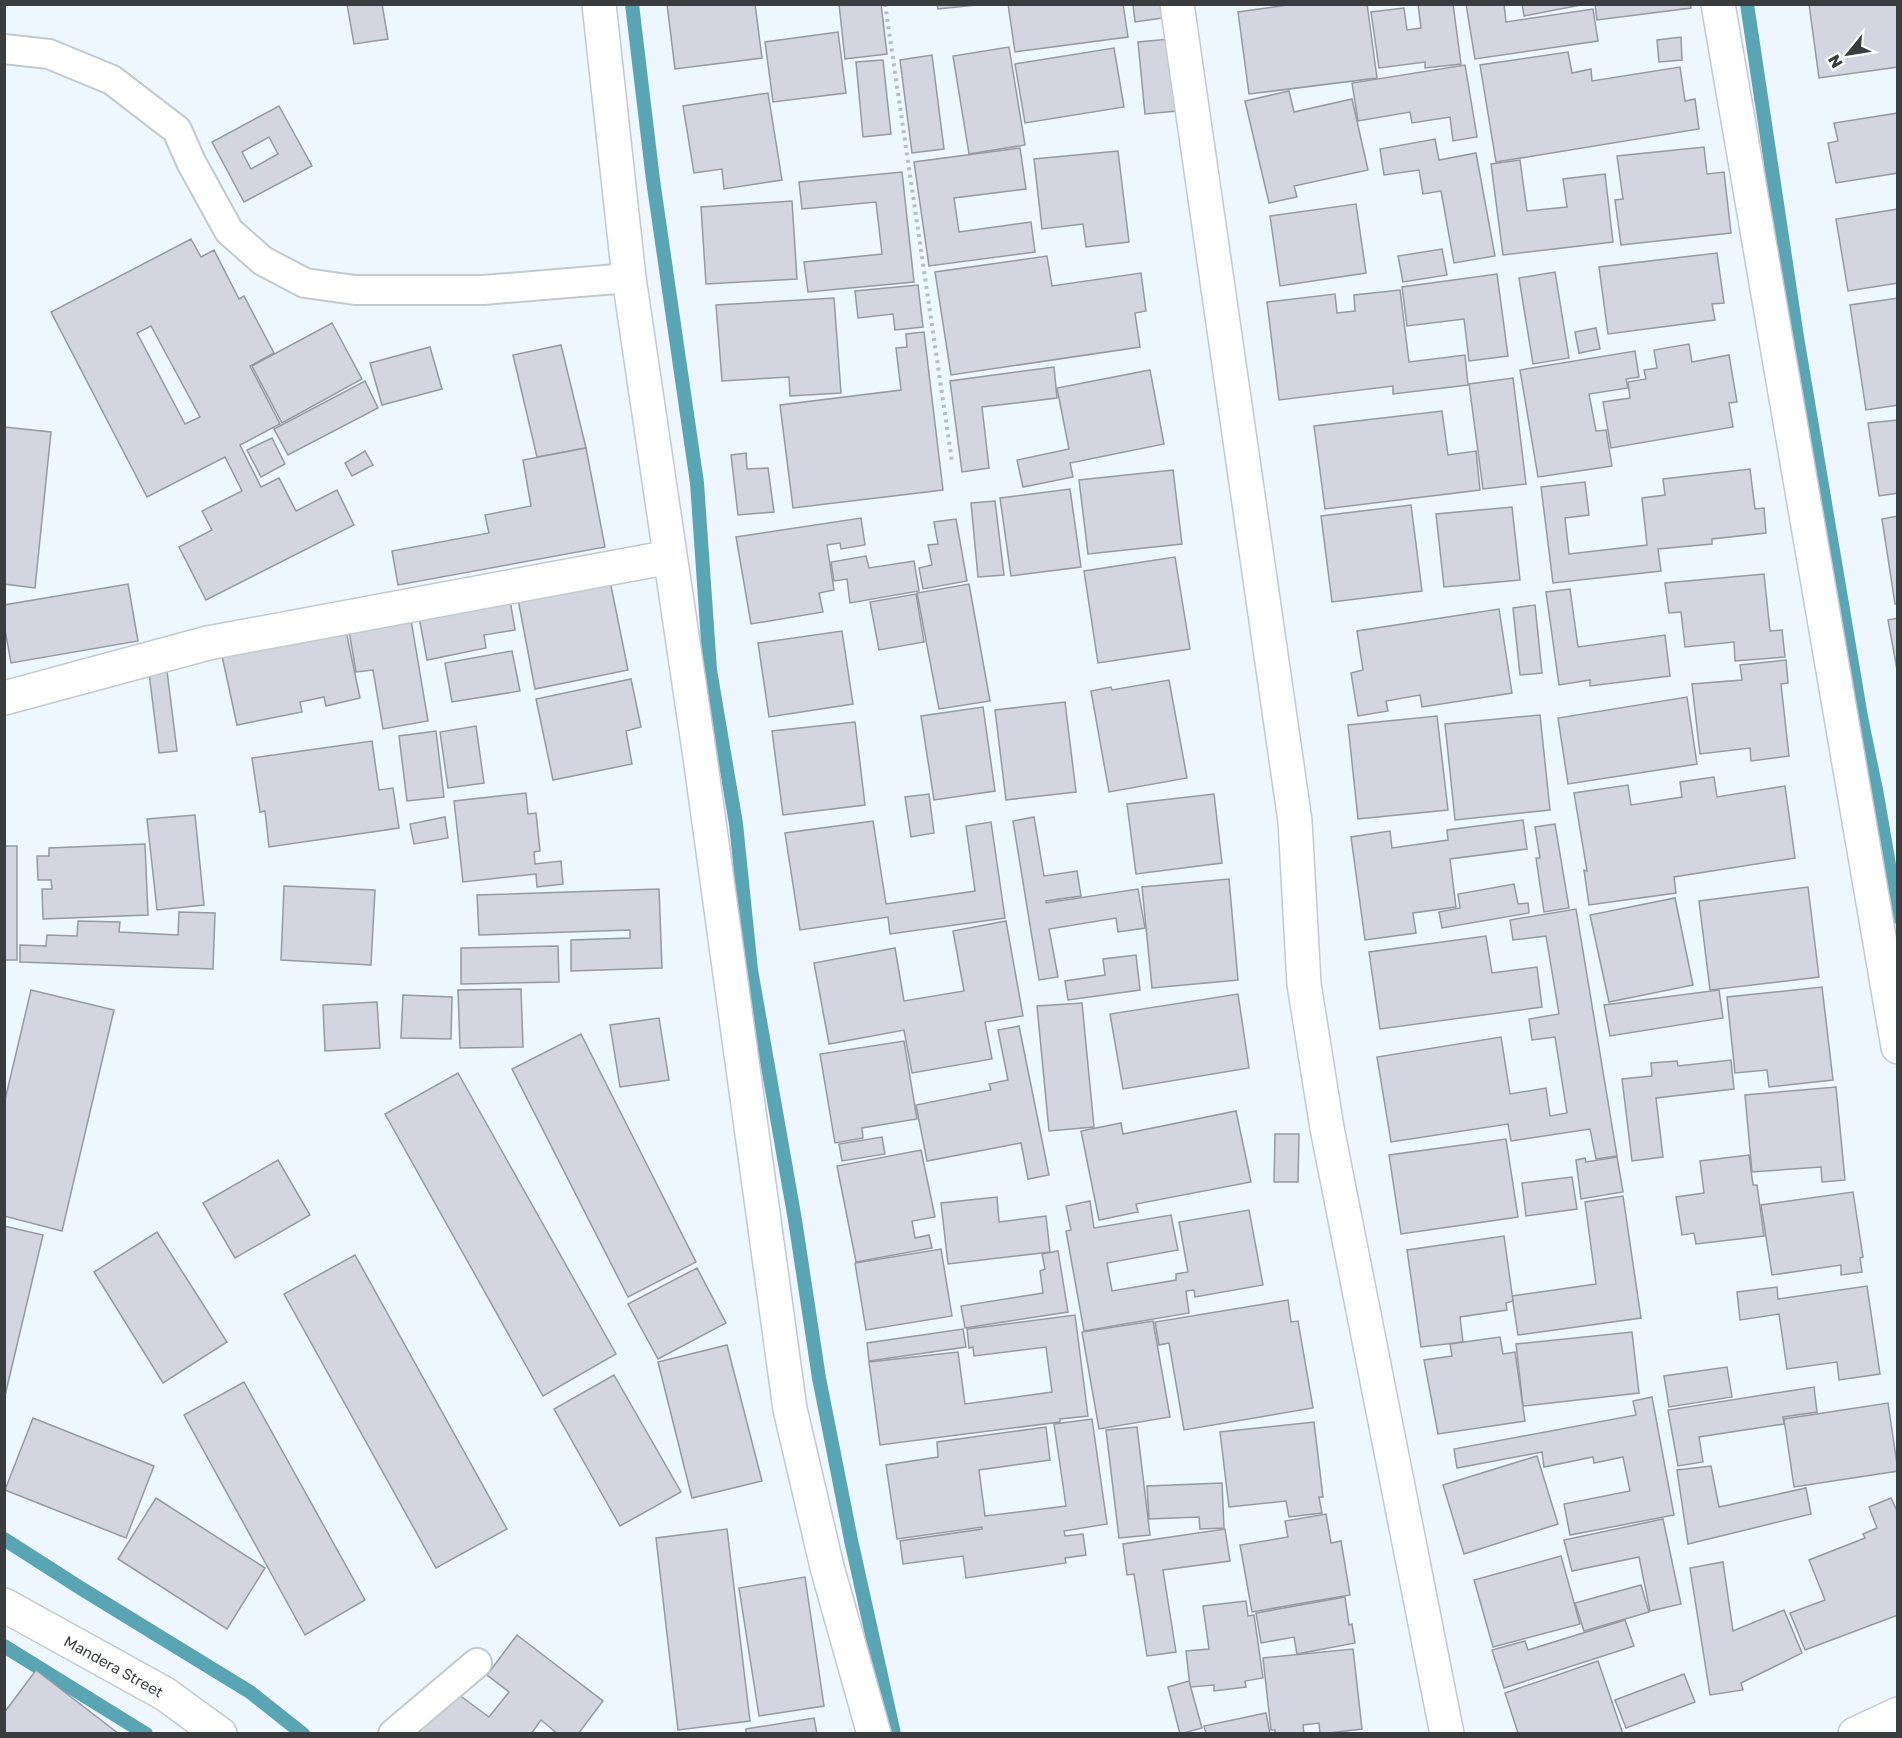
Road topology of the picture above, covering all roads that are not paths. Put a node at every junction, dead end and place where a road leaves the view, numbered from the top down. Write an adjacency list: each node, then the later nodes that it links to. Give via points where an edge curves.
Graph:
1 (599, 4): 5 (street)
2 (1177, 4): 15 (street, via 1295,822 1304,984 1327,1128)
3 (1718, 4): 8 (street)
4 (4, 49): 5 (lane, via 49,54 112,80 177,130 229,231 263,261 305,282 355,290 483,290)
5 (629, 278): 6 (street)
6 (670, 557): 7 (street, via 208,643); 14 (street, via 790,1409 827,1567)
7 (4, 698)
8 (1898, 1047)
9 (4, 1605): 12 (street, Mandera Street, via 165,1694)
10 (477, 1663): 13 (lane)
11 (1898, 1714): 16 (street)
12 (220, 1734)
13 (393, 1734)
14 (874, 1734)
15 (1447, 1734)
16 (1856, 1734)

